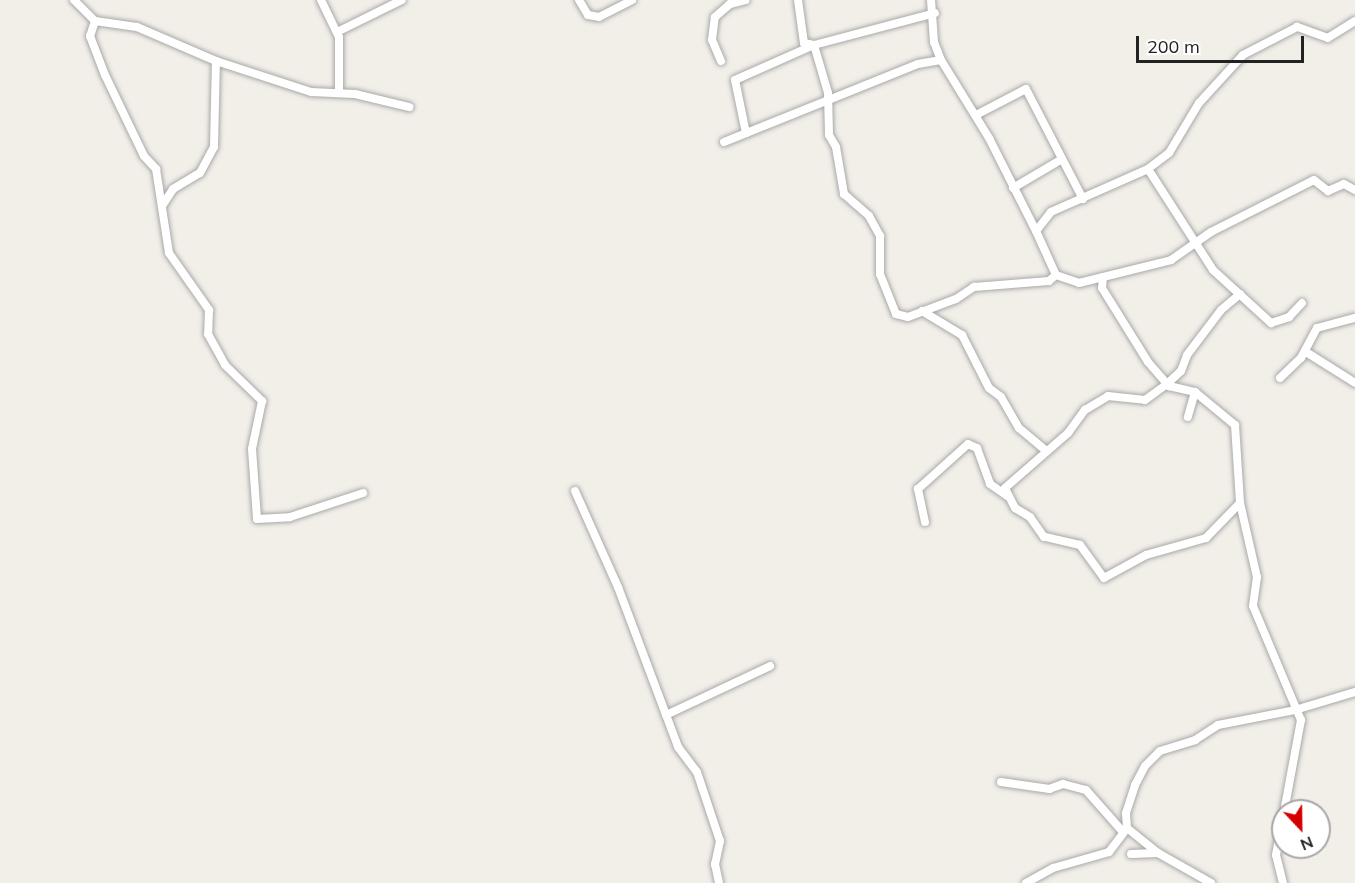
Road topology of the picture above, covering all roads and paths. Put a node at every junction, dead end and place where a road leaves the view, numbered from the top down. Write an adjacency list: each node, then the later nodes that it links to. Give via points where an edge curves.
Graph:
1 (74, 0): 10 (street)
2 (321, 0): 12 (street)
3 (402, 0): 12 (street)
4 (579, 0): 5 (street, via 588,15 599,17)
5 (632, 0)
6 (746, 0): 16 (street, via 730,4 715,17 712,40)
7 (798, 0): 13 (street, via 804,44)
8 (931, 0): 9 (street)
9 (935, 13): 13 (street); 14 (street, via 934,42)
10 (95, 21): 15 (street, via 137,27); 28 (street, via 90,36 93,47 118,107 156,170)
11 (1355, 21): 24 (street, via 1328,38 1298,27 1243,55 1199,103 1169,153)
12 (337, 32): 17 (street, via 342,62)
13 (814, 45): 18 (street); 21 (street, via 735,80)
14 (941, 60): 18 (street, via 918,64); 20 (street)
15 (216, 61): 17 (street, via 311,92); 28 (street, via 214,147 200,173 173,189)
16 (722, 61)
17 (339, 93): 19 (street)
18 (829, 99): 21 (street); 35 (street, via 829,135 836,147 844,194 869,216 880,236 880,274 891,304 902,319)
19 (409, 107)
20 (976, 115): 23 (street, via 1026,89); 25 (street)
21 (746, 134): 22 (street)
22 (724, 142)
23 (1062, 159): 25 (street); 27 (street)
24 (1148, 169): 27 (street); 30 (street)
25 (1013, 188): 29 (street)
26 (1355, 190): 30 (street, via 1344,184 1328,191 1314,180)
27 (1083, 199): 29 (street, via 1051,212)
28 (162, 206): 45 (street, via 169,254 211,315 208,334 225,365 262,402 252,449 257,519 290,518)
29 (1036, 231): 31 (street)
30 (1197, 243): 32 (street, via 1171,260); 33 (street, via 1213,270)
31 (1056, 275): 32 (street, via 1079,283); 35 (street, via 1049,281 974,286)
32 (1103, 277): 40 (street, via 1102,288 1126,333)
33 (1240, 294): 34 (street, via 1271,323 1289,317); 40 (street, via 1221,310 1186,355 1181,371)
34 (1302, 303)
35 (922, 311): 43 (street, via 962,335 989,388 1019,428)
36 (1355, 318): 37 (street, via 1317,327)
37 (1306, 351): 38 (street); 39 (street)
38 (1280, 378)
39 (1355, 383)
40 (1167, 384): 41 (street); 43 (street, via 1146,400 1103,399)
41 (1195, 392): 42 (street); 47 (street, via 1235,425)
42 (1188, 417)
43 (1045, 450): 46 (street, via 1005,488)
44 (575, 491): 52 (street, via 618,587)
45 (363, 493)
46 (1008, 496): 47 (street, via 1044,537 1080,545 1104,578 1146,555 1206,538); 48 (street, via 990,484 977,448 968,444 918,489)
47 (1240, 503): 51 (street, via 1257,577 1253,606)
48 (925, 522)
49 (770, 666): 52 (street)
50 (1355, 692): 51 (street)
51 (1295, 710): 54 (street, via 1218,725 1195,740 1155,755 1135,785); 60 (street, via 1301,720 1276,855)
52 (666, 716): 57 (street, via 678,747 697,772 717,828)
53 (1000, 782): 54 (street, via 1049,789 1063,784 1086,790)
54 (1125, 830): 55 (street); 58 (street, via 1109,852 1053,868)
55 (1158, 853): 56 (street); 59 (street)
56 (1131, 854)
57 (719, 883)
58 (1026, 883)
59 (1211, 883)
60 (1283, 883)

